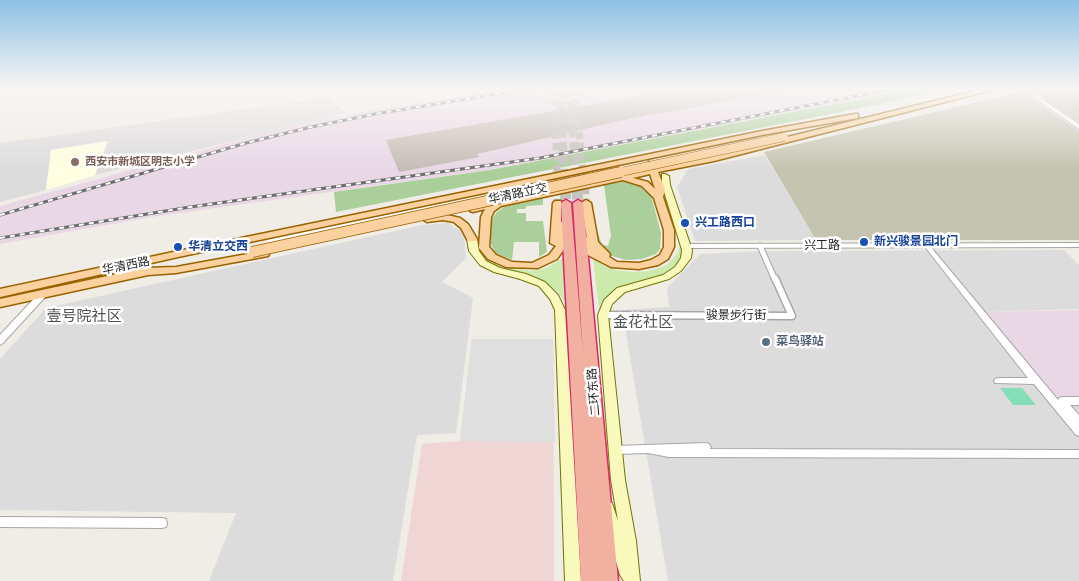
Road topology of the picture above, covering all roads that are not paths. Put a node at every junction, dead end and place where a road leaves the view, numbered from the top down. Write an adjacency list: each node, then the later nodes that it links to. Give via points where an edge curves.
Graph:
1 (874, 115): 4 (main road)
2 (878, 115): 4 (main road)
3 (1063, 115): 5 (street)
4 (852, 121): 6 (main road, via 804,124); 8 (main road, via 809,136 680,165); 26 (main road, 华清路立交, bridge)
5 (1079, 126)
6 (648, 157): 7 (main road); 8 (main road)
7 (586, 170): 9 (main road); 10 (main road, via 582,174 588,182)
8 (661, 173): 10 (main road); 13 (main road); 22 (main road)
9 (541, 179): 11 (main road, via 549,181 555,189); 12 (main road)
10 (601, 182): 11 (main road); 13 (main road, via 639,181)
11 (550, 193): 14 (main road)
12 (463, 195): 17 (main road); 28 (main road)
13 (658, 197): 16 (main road)
14 (506, 202): 17 (main road); 27 (main road, via 490,209 485,223 484,248)
15 (572, 203): 16 (main road, via 595,246 606,256 625,262 653,258 662,250); 18 (highway, 二环东路); 20 (highway, 二环东路); 27 (main road, via 549,252 530,262)
16 (662, 209): 20 (main road, via 669,228 670,244 664,257 650,264 629,267 610,264 588,250)
17 (471, 210): 19 (main road); 21 (main road)
18 (566, 218): 27 (main road, via 562,246 546,261 520,267); 43 (highway, 二环东路)
19 (427, 219): 21 (main road, via 460,221 470,231); 28 (main road, via 176,270)
20 (580, 234): 43 (highway, 二环东路)
21 (472, 239): 46 (main road, via 474,251 483,263 542,284 560,310)
22 (686, 246): 23 (street, 兴工路); 32 (main road, via 686,258 678,269 663,278 620,290 608,302)
23 (760, 246): 24 (street, 兴工路); 32 (street, 骏景步行街, via 792,316)
24 (927, 246): 25 (street, 兴工路); 35 (street)
25 (1079, 246)
26 (253, 249): 28 (main road, 华清西路)
27 (495, 259)
28 (145, 267): 29 (main road, 华清西路); 30 (main road, 华清西路)
29 (0, 293)
30 (44, 293): 31 (main road, 华清西路); 33 (street)
31 (0, 303)
32 (603, 315): 40 (main road)
33 (0, 341)
34 (998, 381): 35 (street)
35 (1036, 381): 38 (street)
36 (1079, 401): 37 (street, via 1062,401)
37 (1079, 422)
38 (1079, 432)
39 (706, 447): 41 (street)
40 (615, 450): 41 (street); 50 (main road, via 631,551)
41 (651, 450): 42 (street, via 668,454)
42 (1079, 454)
43 (594, 497): 47 (main road); 48 (highway, 二环东路); 49 (highway, 二环东路, via 602,520); 50 (main road, via 612,520)
44 (0, 522): 45 (street)
45 (162, 523)
46 (573, 581)
47 (579, 581)
48 (591, 581)
49 (608, 581)
50 (631, 581)

